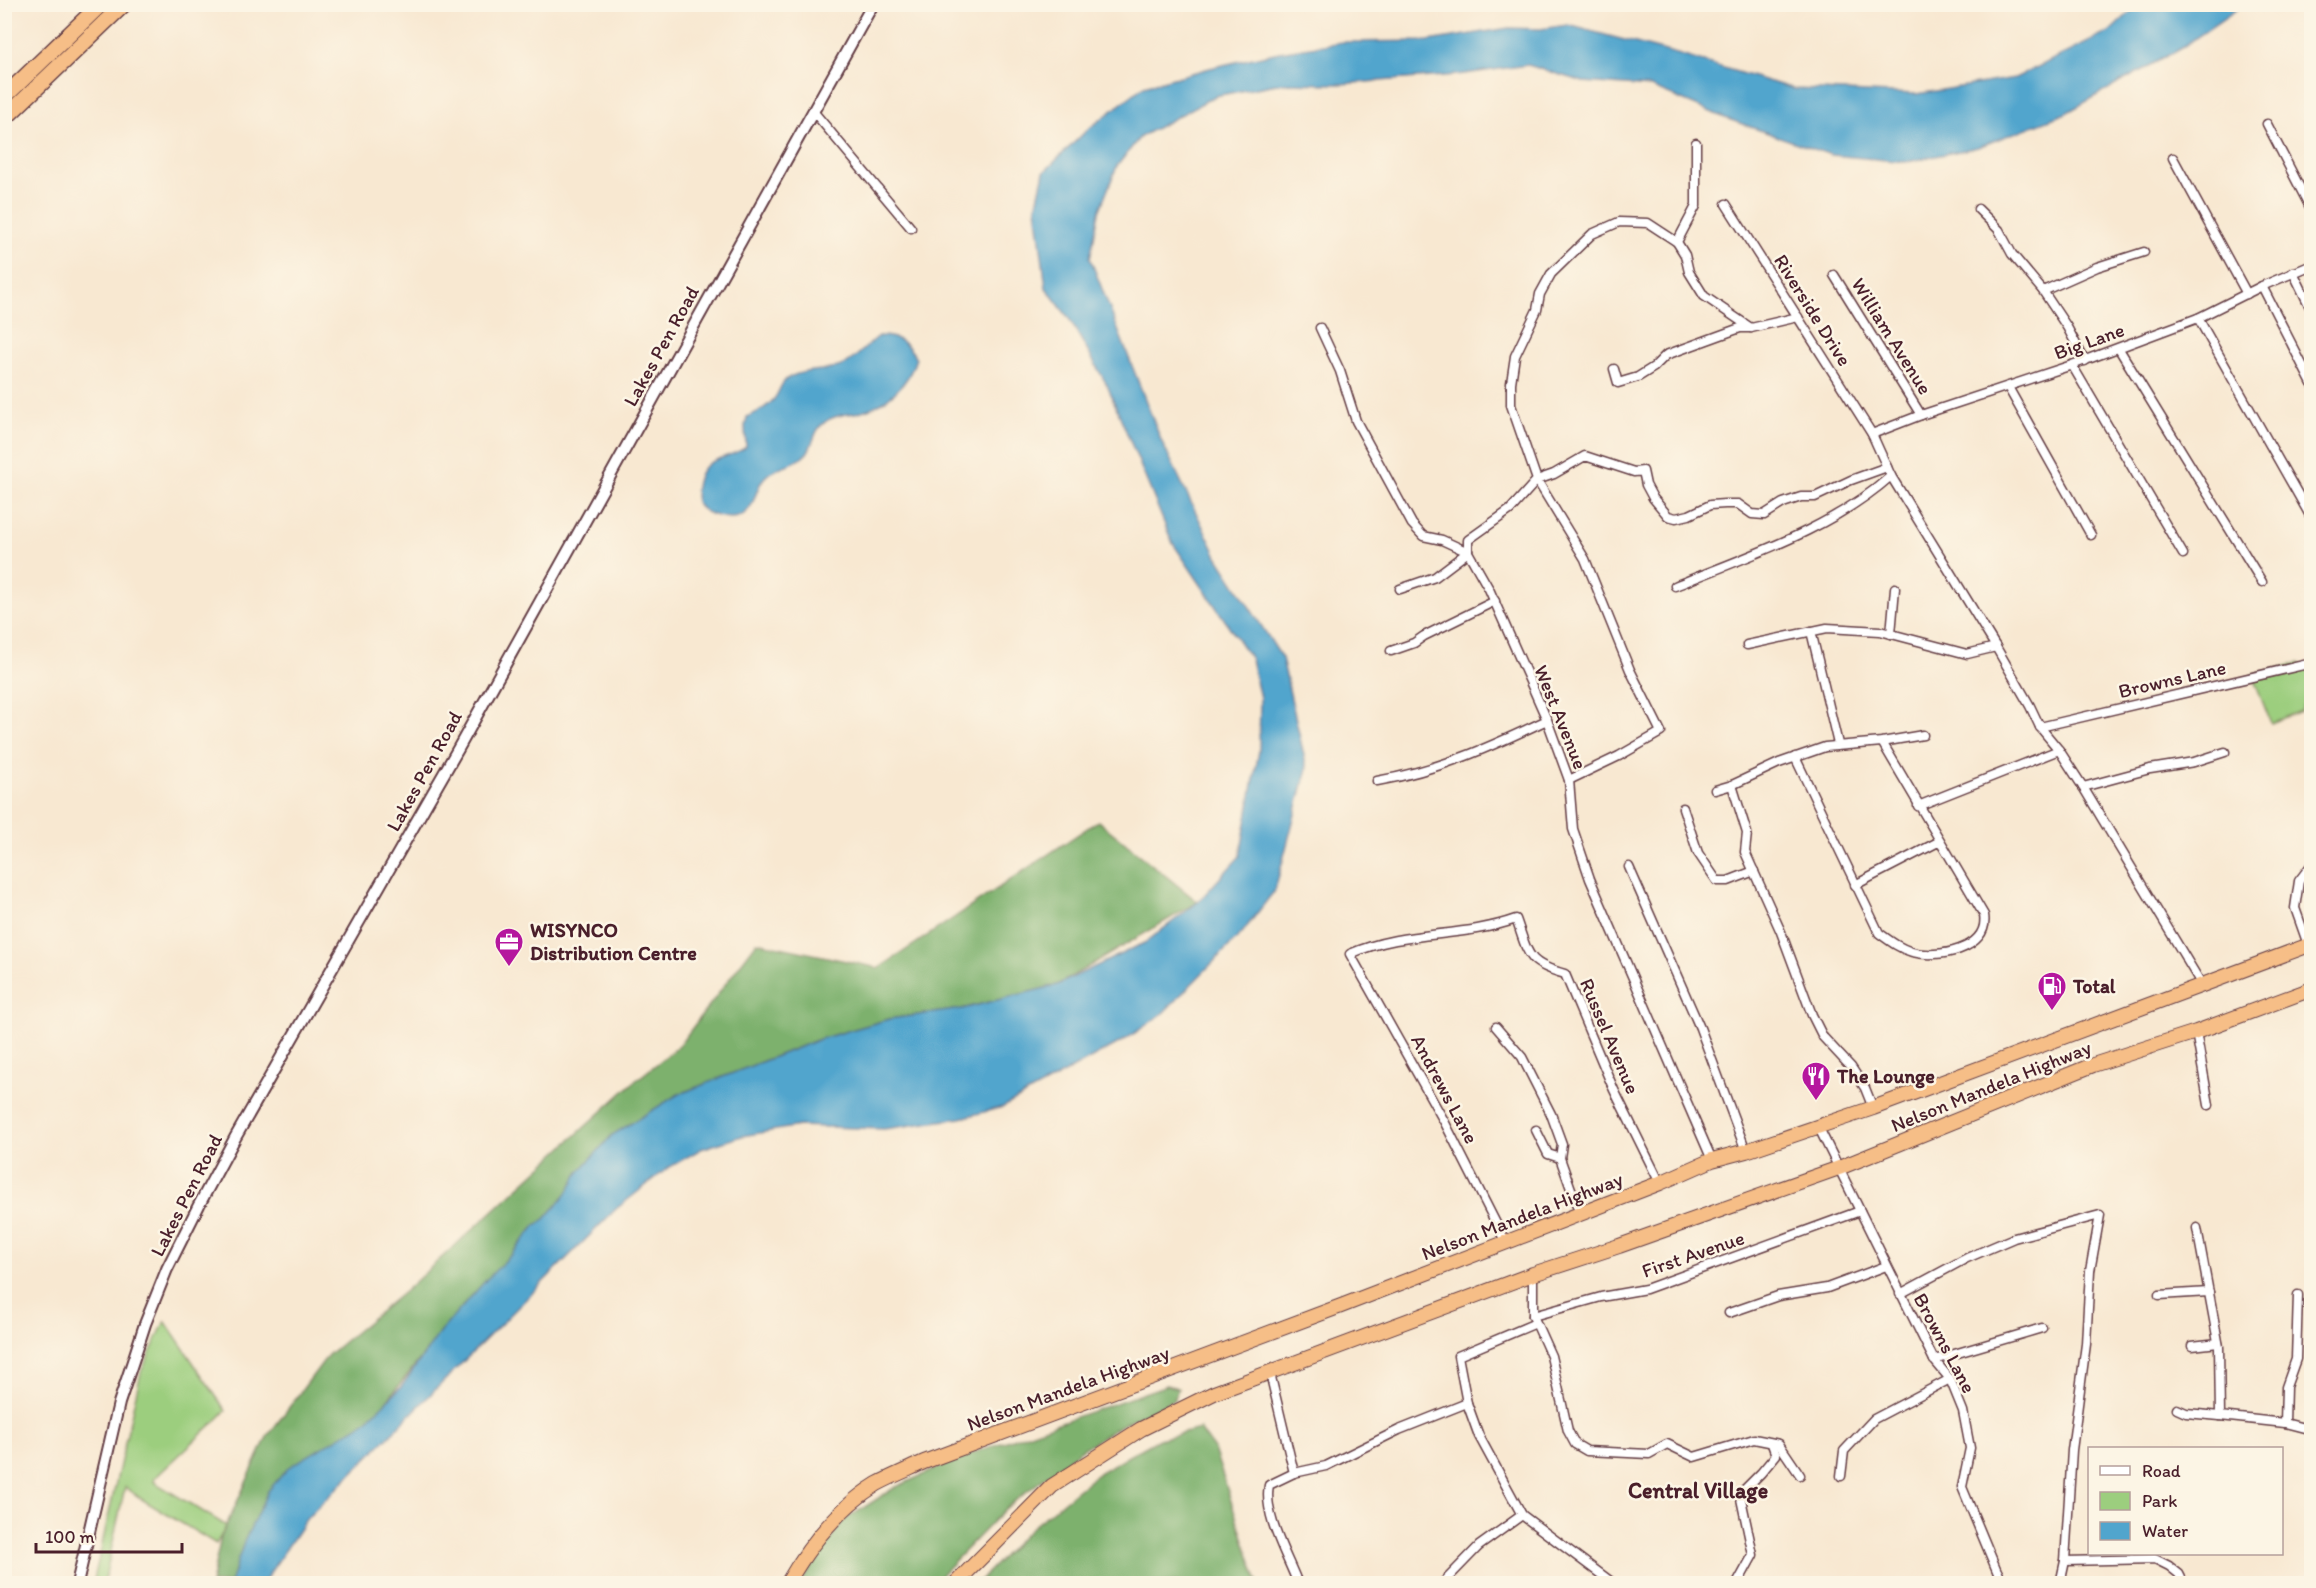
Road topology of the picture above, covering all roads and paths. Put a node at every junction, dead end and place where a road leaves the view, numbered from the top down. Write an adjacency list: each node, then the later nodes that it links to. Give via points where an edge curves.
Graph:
1 (101, 4): 4 (highway)
2 (124, 4): 6 (highway)
3 (873, 4): 5 (street, Lakes Pen Road)
4 (4, 96)
5 (813, 111): 13 (street); 116 (street, Lakes Pen Road, via 235,1138 178,1247 145,1324 120,1403)
6 (4, 119)
7 (2267, 124): 12 (street)
8 (1696, 143): 14 (street, via 1696,206)
9 (2173, 158): 21 (street)
10 (1726, 204): 23 (street, Riverside Drive)
11 (1978, 209): 20 (street, via 1999,230 2012,254)
12 (2312, 212)
13 (911, 228)
14 (1677, 242): 26 (street, via 1704,296); 36 (street, via 1648,223 1619,222 1592,234 1551,274 1515,356 1511,383 1512,405)
15 (2144, 252): 20 (street)
16 (2312, 265): 17 (street, Big Lane)
17 (2294, 272): 19 (street, Big Lane); 22 (street)
18 (1834, 275): 33 (street, William Avenue)
19 (2262, 286): 21 (street, Big Lane); 31 (street)
20 (2043, 291): 28 (street)
21 (2247, 294): 24 (street, Big Lane)
22 (2312, 311)
23 (1798, 317): 26 (street); 34 (street, Riverside Drive)
24 (2198, 318): 27 (street, Big Lane); 37 (street)
25 (1320, 328): 39 (street, via 1340,371 1356,421 1412,524 1423,536)
26 (1751, 328): 30 (street, via 1740,328 1666,355 1638,377 1618,383)
27 (2119, 348): 28 (street, Big Lane); 41 (street)
28 (2085, 361): 29 (street, Big Lane)
29 (2072, 365): 32 (street, Big Lane); 40 (street)
30 (1614, 369)
31 (2312, 384)
32 (2008, 387): 33 (street, Big Lane); 38 (street)
33 (1921, 415): 34 (street, Big Lane)
34 (1872, 434): 35 (street, Riverside Drive)
35 (1889, 472): 36 (street, via 1783,503 1764,515 1752,514 1738,504 1725,504 1710,505 1683,517 1668,516 1649,491 1643,471 1634,472 1586,456); 42 (street, via 1869,495 1819,525); 49 (street, Riverside Drive)
36 (1538, 480): 39 (street, via 1510,510 1468,540); 60 (street, via 1585,559 1630,670 1661,732)
37 (2312, 519)
38 (2091, 535)
39 (1468, 552): 44 (street, via 1435,577); 45 (street, West Avenue)
40 (2183, 554)
41 (2262, 582)
42 (1676, 586)
43 (1894, 588): 47 (street)
44 (1400, 590)
45 (1495, 601): 50 (street); 52 (street, West Avenue)
46 (1811, 631): 47 (street, via 1827,628); 48 (street); 56 (street)
47 (1891, 634): 49 (street, via 1966,654)
48 (1747, 645)
49 (1996, 647): 53 (street, Riverside Drive)
50 (1391, 651)
51 (2312, 663): 53 (street, Browns Lane)
52 (1546, 720): 60 (street, West Avenue); 61 (street, via 1468,757)
53 (2040, 728): 57 (street, Riverside Drive)
54 (1923, 735): 55 (street)
55 (1882, 742): 56 (street); 65 (street)
56 (1838, 744): 59 (street)
57 (2059, 750): 63 (street, Riverside Drive); 65 (street)
58 (2225, 752): 63 (street)
59 (1795, 758): 62 (street); 71 (street)
60 (1569, 780): 84 (street, West Avenue, via 1573,829 1590,879)
61 (1377, 781)
62 (1732, 785): 64 (street); 70 (street, via 1747,833 1745,852)
63 (2083, 787): 74 (street, Riverside Drive)
64 (1715, 790)
65 (1918, 806): 67 (street)
66 (1683, 808): 70 (street, via 1698,853 1717,880 1728,881)
67 (1940, 841): 71 (street); 71 (street, via 1986,923 1974,941 1962,948 1929,955 1898,947 1879,933)
68 (2312, 864): 72 (street, via 2299,880 2295,908)
69 (1629, 867): 82 (street, via 1700,1028)
70 (1754, 871): 79 (street, via 1823,1037 1851,1067)
71 (1856, 885)
72 (2310, 948): 74 (highway, Nelson Mandela Highway)
73 (1350, 954): 86 (street, Russel Avenue, via 1393,939 1491,928 1516,919 1529,957 1543,968 1565,974 1614,1090); 90 (street, Andrews Lane, via 1444,1121)
74 (2202, 985): 79 (highway, Nelson Mandela Highway)
75 (2312, 989): 77 (highway, Nelson Mandela Highway)
76 (1496, 1027): 83 (street, via 1522,1057 1551,1114 1562,1144)
77 (2196, 1032): 78 (street); 85 (highway, Nelson Mandela Highway, via 2093,1065)
78 (2209, 1105)
79 (1873, 1108): 80 (highway, Nelson Mandela Highway)
80 (1818, 1126): 82 (highway, Nelson Mandela Highway); 85 (street, Browns Lane)
81 (1536, 1130): 83 (street, via 1548,1154)
82 (1746, 1151): 84 (highway, Nelson Mandela Highway)
83 (1560, 1158): 88 (street)
84 (1712, 1160): 86 (highway, Nelson Mandela Highway)
85 (1839, 1168): 87 (street, Browns Lane); 92 (highway, Nelson Mandela Highway)
86 (1660, 1183): 88 (highway, Nelson Mandela Highway)
87 (1860, 1211): 91 (street, Browns Lane); 98 (street, First Avenue, via 1647,1289 1601,1297)
88 (1580, 1214): 90 (highway, Nelson Mandela Highway)
89 (2197, 1228): 93 (street)
90 (1506, 1243): 117 (highway, Nelson Mandela Highway, via 924,1462 878,1484 849,1505 811,1544)
91 (1886, 1266): 94 (street, Browns Lane); 97 (street, via 1827,1288 1778,1296)
92 (1533, 1274): 98 (street); 103 (highway, Nelson Mandela Highway)
93 (2209, 1292): 95 (street); 100 (street)
94 (1900, 1294): 102 (street, Browns Lane); 115 (street, via 1966,1257 2014,1238 2100,1215 2090,1271)
95 (2159, 1295)
96 (2298, 1295): 108 (street, via 2296,1359 2286,1387)
97 (1729, 1313)
98 (1535, 1320): 105 (street, First Avenue, via 1458,1356); 110 (street, via 1551,1356 1568,1431 1575,1444 1587,1451 1649,1454 1667,1444 1694,1457 1754,1439)
99 (2042, 1328): 102 (street)
100 (2218, 1343): 101 (street); 107 (street)
101 (2192, 1346)
102 (1934, 1360): 104 (street, Browns Lane)
103 (1270, 1373): 111 (street); 118 (highway, Nelson Mandela Highway, via 1214,1394 1096,1456 1052,1486)
104 (1950, 1379): 113 (street, via 1874,1419 1844,1451); 123 (street, Browns Lane, via 1963,1411 1970,1448 1962,1487)
105 (1467, 1403): 111 (street, via 1399,1430 1326,1466); 114 (street, via 1479,1436)
106 (2177, 1409): 107 (street)
107 (2220, 1416): 108 (street)
108 (2284, 1423): 109 (street)
109 (2312, 1430)
110 (1772, 1444): 112 (street, via 1779,1444); 122 (street, via 1776,1455 1740,1494 1753,1555)
111 (1294, 1473): 119 (street, via 1269,1485 1266,1498)
112 (1800, 1475)
113 (1840, 1476)
114 (1522, 1515): 120 (street, via 1479,1546); 121 (street)
115 (2065, 1561): 124 (street); 125 (street, via 2155,1559 2179,1574)
116 (77, 1584)
117 (787, 1584)
118 (955, 1584)
119 (1298, 1584)
120 (1442, 1584)
121 (1614, 1584)
122 (1737, 1584)
123 (2004, 1584)
124 (2060, 1584)
125 (2184, 1584)

